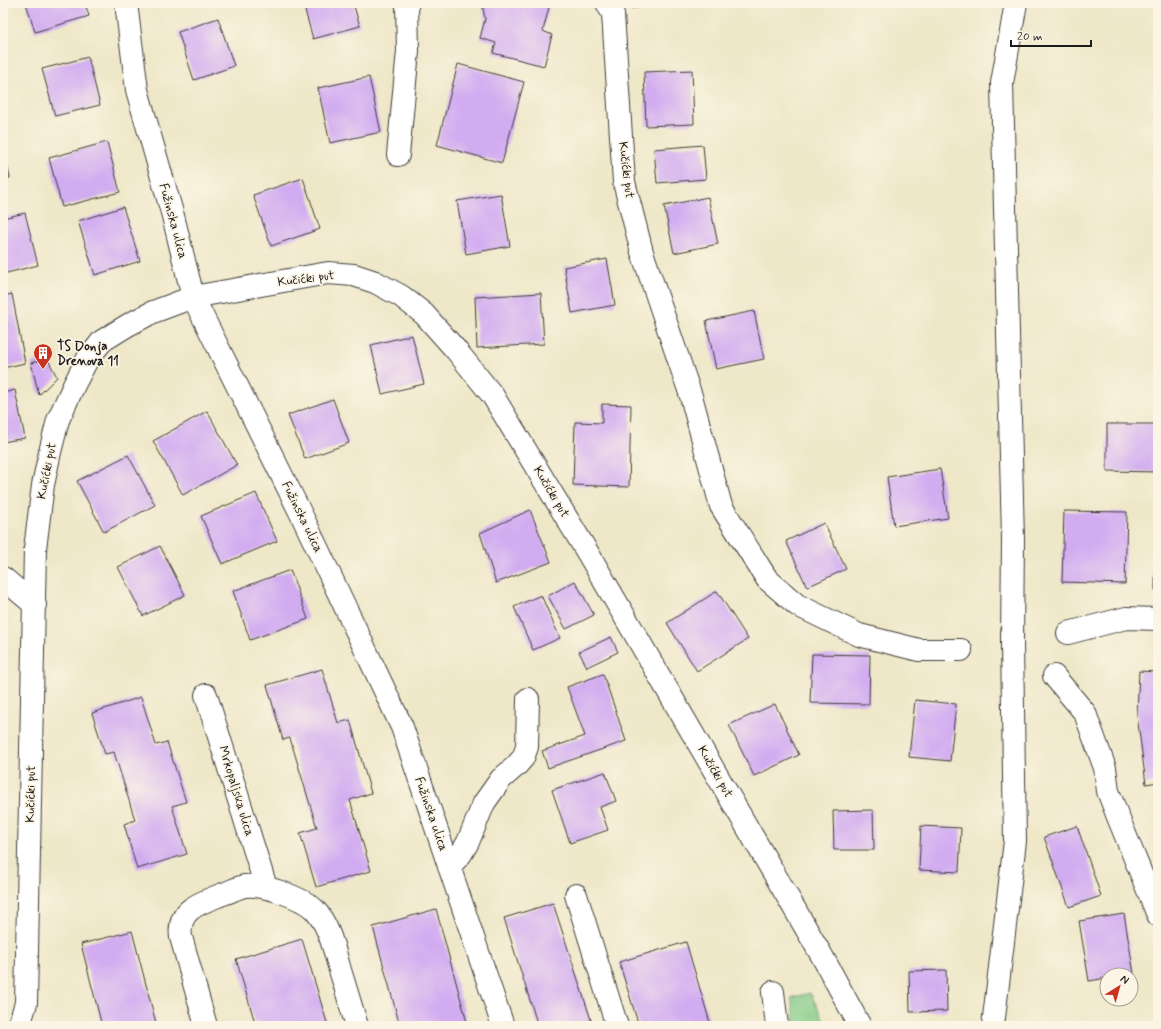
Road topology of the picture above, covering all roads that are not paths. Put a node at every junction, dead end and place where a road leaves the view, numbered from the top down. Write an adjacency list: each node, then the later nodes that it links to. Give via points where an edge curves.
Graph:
1 (126, 3): 6 (street, Fužinska ulica, via 137,90)
2 (406, 3): 5 (street, via 408,51)
3 (607, 3): 11 (street, Kučićki put, via 612,14 624,182 642,252 691,396 721,506 767,579 797,605 859,635 919,650)
4 (1016, 3): 27 (street, via 1002,83 1013,540 1015,841)
5 (398, 155)
6 (193, 297): 8 (street, Kučićki put, via 153,312 102,341 87,360 74,385 58,420 43,485 35,549); 15 (street, Fužinska ulica, via 402,727); 26 (street, Kučićki put, via 328,273 354,275 375,282 401,296 456,350 493,396 589,554)
7 (3, 578): 8 (street)
8 (35, 606): 20 (street, Kučićki put, via 26,1003)
9 (1158, 619): 10 (street, via 1126,618)
10 (1068, 633)
11 (961, 650)
12 (1054, 676): 18 (street, via 1085,713 1105,768 1108,791)
13 (206, 695): 16 (street, Mrkopaljska ulica)
14 (528, 699): 15 (street, via 527,747 523,758 501,779 484,803 468,842)
15 (450, 867): 23 (street, Fužinska ulica)
16 (266, 887): 21 (street, via 245,886 196,904 182,921 181,938); 22 (street, via 313,908 324,923)
17 (576, 895): 24 (street)
18 (1158, 914)
19 (773, 992): 25 (street)
20 (18, 1026)
21 (206, 1026)
22 (357, 1026)
23 (503, 1026)
24 (617, 1026)
25 (777, 1026)
26 (860, 1026)
27 (993, 1026)

